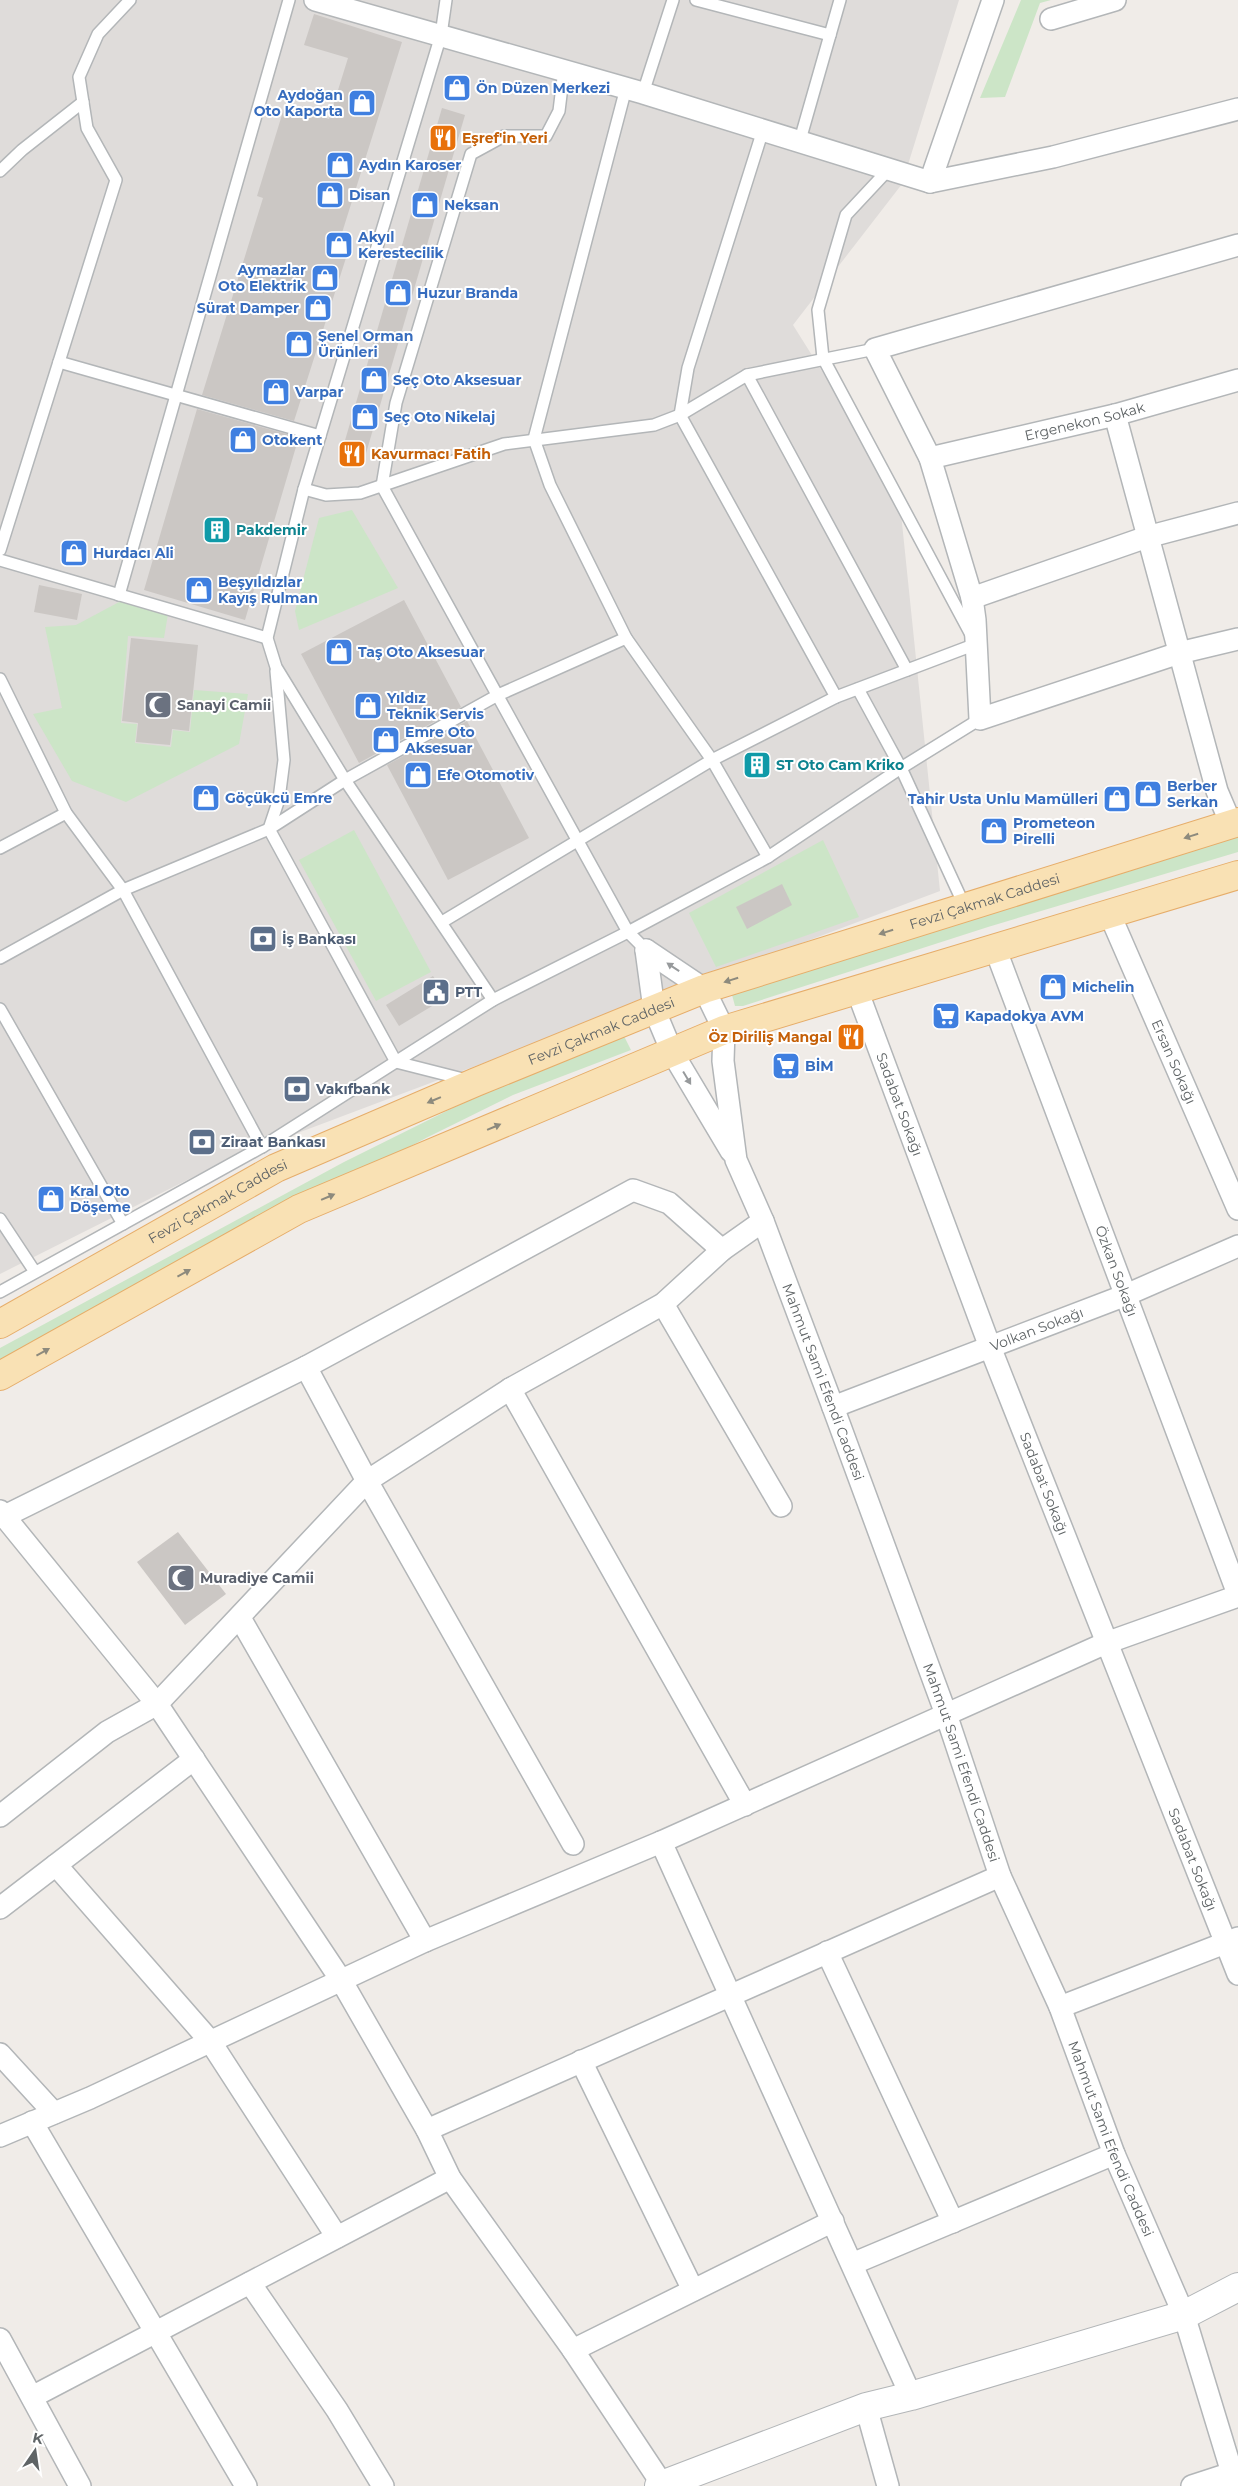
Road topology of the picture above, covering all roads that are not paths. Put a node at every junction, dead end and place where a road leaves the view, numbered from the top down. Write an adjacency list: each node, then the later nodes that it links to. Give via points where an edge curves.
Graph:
1 (130, 0): 15 (lane, via 98,34 79,77)
2 (289, 0): 28 (lane)
3 (315, 0): 11 (street)
4 (446, 0): 11 (lane)
5 (673, 0): 14 (lane)
6 (696, 0): 12 (lane)
7 (840, 0): 12 (lane)
8 (993, 0): 21 (street)
9 (1115, 0): 10 (street)
10 (1051, 19)
11 (441, 35): 13 (street); 31 (lane)
12 (830, 35): 18 (lane)
13 (564, 70): 14 (street); 34 (lane, via 559,111 546,136 504,136 472,154 396,403)
14 (635, 91): 17 (street); 32 (lane)
15 (83, 102): 20 (lane); 25 (lane, via 87,128 116,180)
16 (1238, 109): 21 (street, via 1053,157)
17 (764, 130): 18 (street); 30 (lane, via 688,368)
18 (800, 140): 19 (street)
19 (890, 169): 21 (street); 24 (lane, via 846,215 818,310)
20 (0, 171)
21 (930, 182)
22 (1238, 245): 23 (street)
23 (875, 349): 24 (lane); 33 (street)
24 (823, 358): 26 (lane); 45 (lane)
25 (59, 362): 28 (lane); 38 (lane)
26 (747, 375): 30 (lane); 48 (lane)
27 (1238, 380): 29 (street, Ergenekon Sokak)
28 (176, 395): 31 (lane); 40 (lane)
29 (1114, 415): 33 (street, Ergenekon Sokak); 37 (street)
30 (680, 416): 32 (lane, via 654,426); 52 (lane)
31 (320, 436): 35 (lane)
32 (534, 439): 34 (lane, via 504,444); 43 (lane, via 550,485)
33 (930, 458): 41 (street)
34 (382, 486): 35 (lane, via 360,493 326,495); 51 (lane)
35 (304, 489): 42 (lane)
36 (1238, 513): 37 (street)
37 (1147, 537): 41 (street); 46 (street)
38 (0, 550)
39 (0, 560): 40 (lane)
40 (119, 595): 42 (lane)
41 (972, 598): 45 (street)
42 (268, 638): 47 (lane)
43 (626, 638): 51 (lane); 54 (lane)
44 (1238, 639): 46 (street)
45 (976, 644): 48 (lane); 53 (street)
46 (1179, 653): 53 (street); 58 (street, via 1217,791)
47 (276, 667): 56 (lane); 59 (lane, via 284,760 279,799)
48 (907, 670): 50 (lane)
49 (0, 679): 57 (lane)
50 (858, 689): 52 (lane); 55 (lane)
51 (498, 694): 56 (lane); 60 (lane)
52 (836, 697): 54 (lane)
53 (980, 719): 55 (lane)
54 (712, 760): 60 (lane); 62 (lane)
55 (902, 768): 62 (lane); 65 (lane)
56 (344, 780): 59 (lane); 67 (lane)
57 (66, 813): 61 (lane); 64 (lane)
58 (1234, 823): 65 (main road, Fevzi Çakmak Caddesi, one-way to 65)
59 (269, 829): 64 (lane); 79 (lane)
60 (579, 840): 67 (lane); 68 (lane)
61 (0, 848)
62 (768, 857): 68 (lane)
63 (1238, 875): 66 (main road)
64 (123, 890): 71 (lane); 81 (lane)
65 (965, 907): 72 (main road, Fevzi Çakmak Caddesi, one-way to 72)
66 (1110, 915): 69 (main road); 83 (street, Ersan Sokağı)
67 (442, 922): 74 (lane)
68 (628, 932): 70 (lane); 74 (lane)
69 (995, 948): 73 (main road); 91 (street, Özkan Sokağı)
70 (646, 950): 72 (street, one-way to 70); 75 (street)
71 (0, 958)
72 (704, 989): 75 (main road, Fevzi Çakmak Caddesi); 77 (street)
73 (857, 990): 77 (main road); 94 (street, Sadabat Sokağı)
74 (493, 1000): 79 (lane)
75 (654, 1009): 78 (street); 80 (main road, Fevzi Çakmak Caddesi)
76 (0, 1010): 86 (lane)
77 (724, 1030): 78 (main road); 82 (street, Mahmut Sami Efendi Caddesi, via 723,1061)
78 (672, 1052): 82 (street, one-way to 82); 96 (main road, one-way to 78, via 299,1209)
79 (396, 1062): 80 (lane); 81 (lane)
80 (476, 1082): 93 (main road, Fevzi Çakmak Caddesi, one-way to 93, via 276,1168)
81 (262, 1147): 86 (lane)
82 (736, 1160): 85 (street, Mahmut Sami Efendi Caddesi)
83 (1238, 1209)
84 (0, 1219): 89 (lane)
85 (763, 1221): 88 (street); 98 (street, Mahmut Sami Efendi Caddesi)
86 (123, 1224): 89 (lane)
87 (1238, 1246): 91 (street, Volkan Sokağı)
88 (722, 1250): 92 (street); 95 (street, via 669,1203 633,1190)
89 (35, 1272): 90 (lane)
90 (0, 1292)
91 (1126, 1295): 94 (street, Volkan Sokağı); 102 (street, Özkan Sokağı)
92 (663, 1304): 97 (street); 100 (street)
93 (0, 1324)
94 (990, 1347): 98 (street, Volkan Sokağı); 104 (street, Sadabat Sokağı)
95 (306, 1366): 99 (street); 101 (street)
96 (0, 1376)
97 (510, 1390): 99 (street); 108 (street)
98 (833, 1407): 106 (street, Mahmut Sami Efendi Caddesi)
99 (367, 1481): 103 (street); 111 (street)
100 (781, 1506)
101 (2, 1514): 105 (street)
102 (1238, 1595): 104 (street)
103 (240, 1618): 105 (street); 116 (street)
104 (1106, 1643): 106 (street); 115 (street, Sadabat Sokağı)
105 (157, 1704): 107 (street); 109 (street, via 107,1732)
106 (946, 1714): 108 (street); 113 (street, Mahmut Sami Efendi Caddesi)
107 (194, 1759): 112 (street); 119 (street)
108 (745, 1805): 110 (street)
109 (0, 1816)
110 (661, 1842): 116 (street); 120 (street)
111 (574, 1844)
112 (56, 1865): 114 (street); 122 (street)
113 (1000, 1876): 117 (street); 121 (street, Mahmut Sami Efendi Caddesi)
114 (0, 1908)
115 (1232, 1940): 118 (street, Sadabat Sokağı); 121 (street)
116 (425, 1941): 119 (street)
117 (827, 1952): 120 (street); 132 (street)
118 (1238, 1974)
119 (341, 1980): 122 (street); 127 (street)
120 (732, 1994): 124 (street); 131 (street)
121 (1060, 2007): 129 (street, Mahmut Sami Efendi Caddesi)
122 (210, 2041): 125 (street); 133 (street)
123 (0, 2054): 125 (street)
124 (581, 2061): 127 (street); 137 (street)
125 (54, 2113): 126 (street)
126 (32, 2122): 128 (street); 139 (street)
127 (427, 2130): 130 (street)
128 (0, 2136)
129 (1114, 2154): 132 (street); 138 (street, Mahmut Sami Efendi Caddesi)
130 (450, 2178): 133 (street); 141 (street)
131 (833, 2221): 134 (street); 137 (street)
132 (953, 2222): 134 (street)
133 (337, 2237): 135 (street)
134 (852, 2264): 142 (street)
135 (250, 2283): 139 (street); 146 (street, via 337,2410)
136 (1238, 2287): 138 (street)
137 (693, 2290): 141 (street)
138 (1184, 2315): 142 (street); 145 (street, Mahmut Sami Efendi Caddesi)
139 (156, 2332): 143 (street); 149 (street)
140 (0, 2339): 143 (street)
141 (573, 2350): 147 (street)
142 (911, 2396): 144 (street)
143 (32, 2398): 148 (street)
144 (866, 2407): 147 (street); 150 (street)
145 (1235, 2477): 151 (street)
146 (378, 2484)
147 (660, 2485)
148 (80, 2486)
149 (246, 2486)
150 (888, 2486)
151 (1192, 2486)

